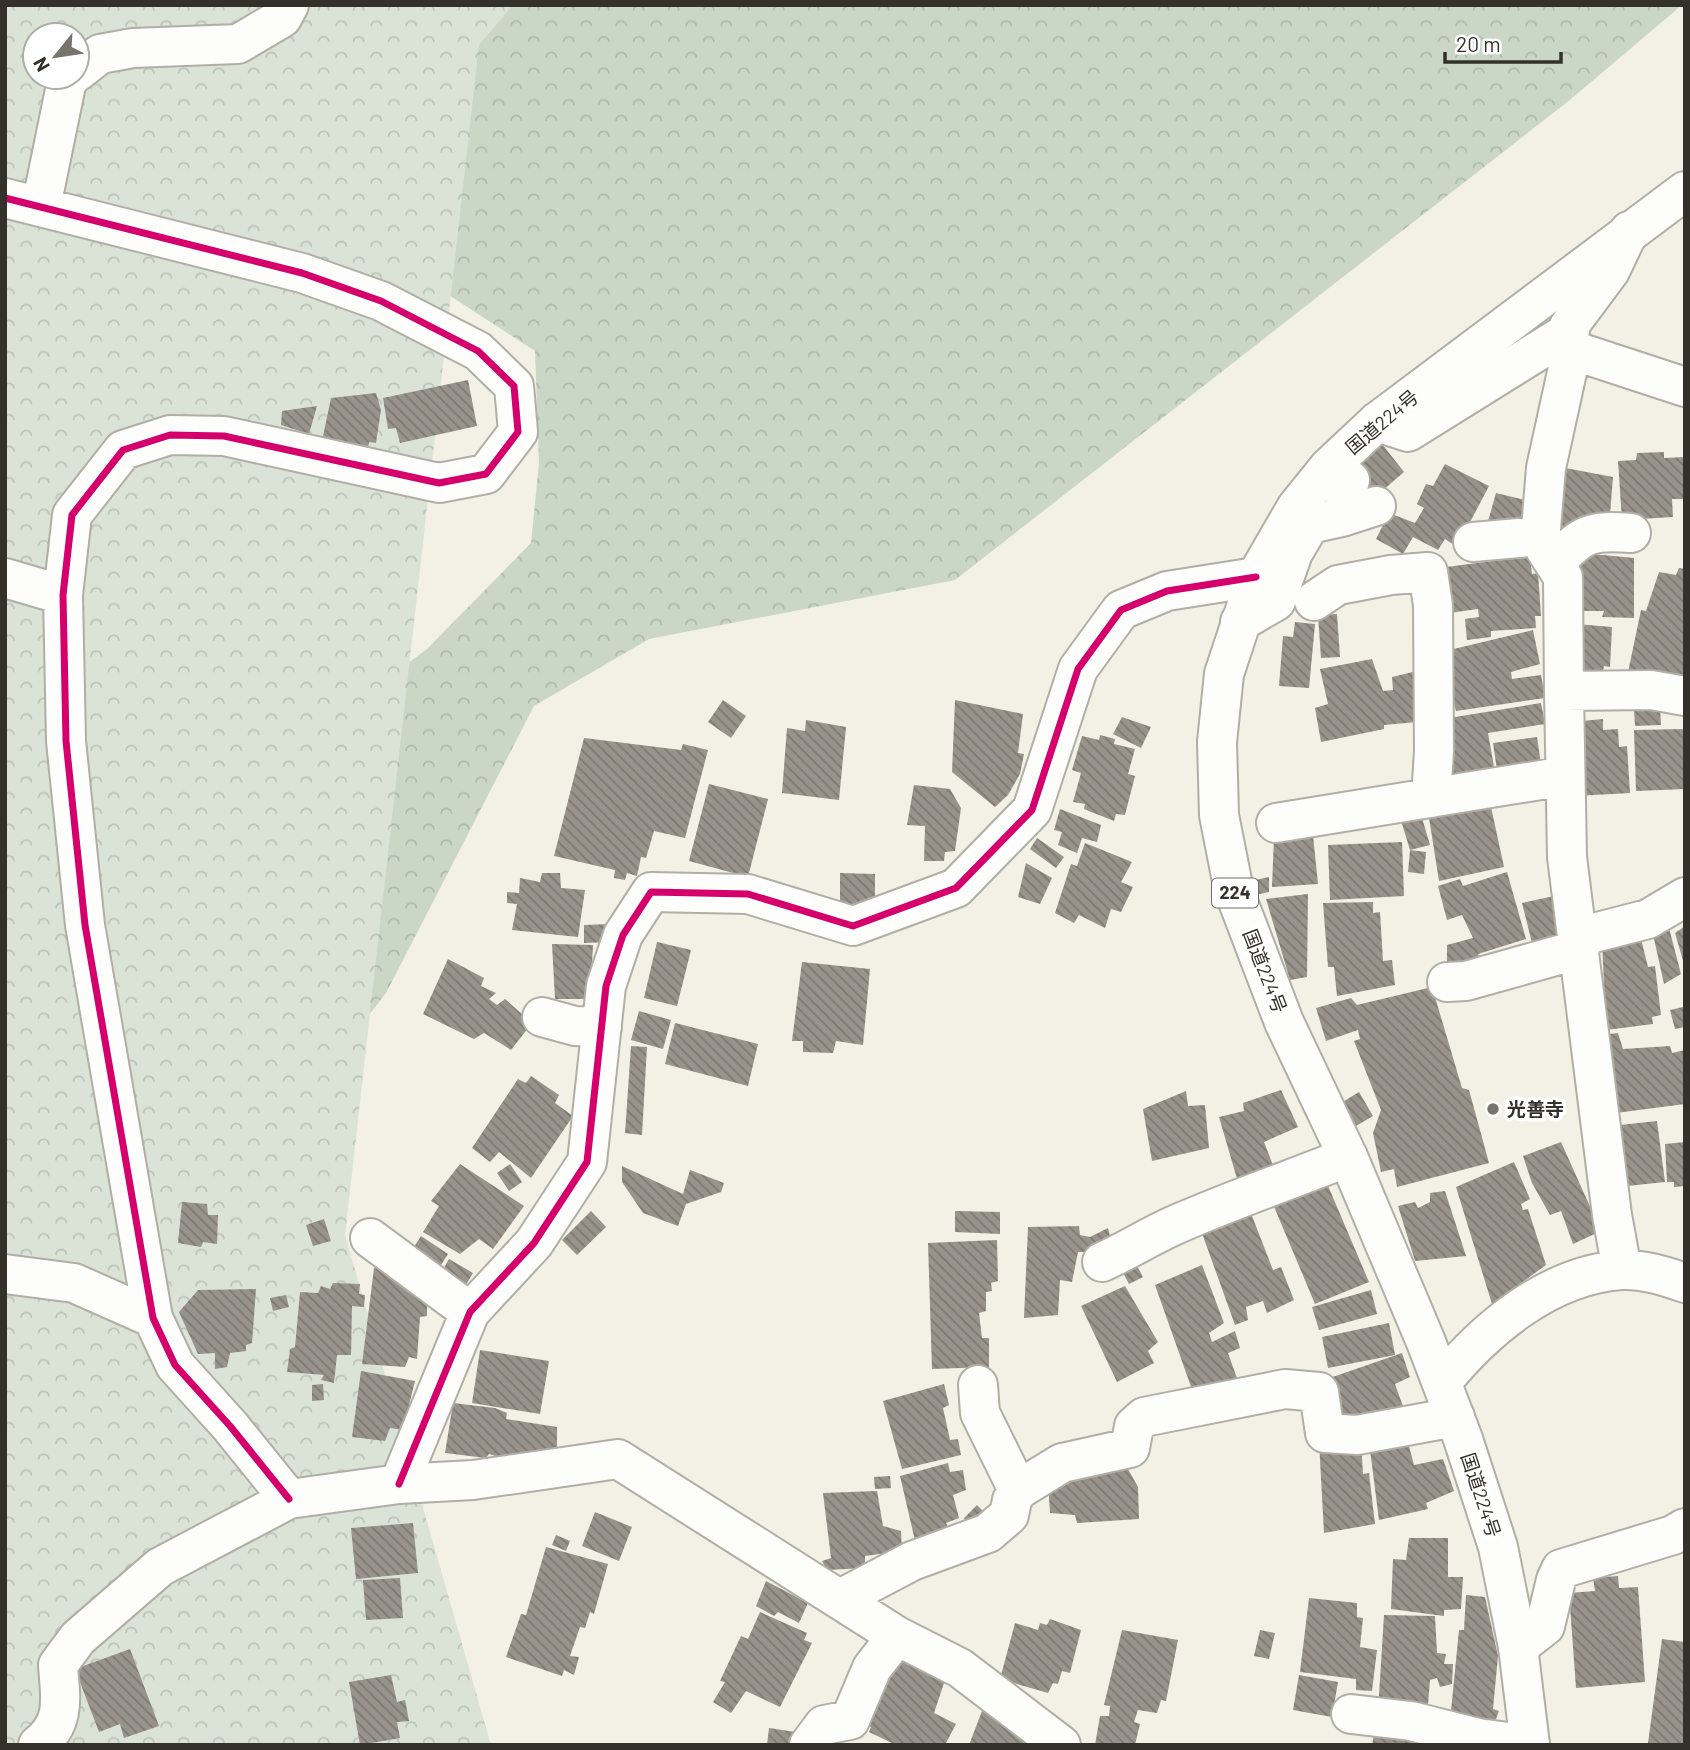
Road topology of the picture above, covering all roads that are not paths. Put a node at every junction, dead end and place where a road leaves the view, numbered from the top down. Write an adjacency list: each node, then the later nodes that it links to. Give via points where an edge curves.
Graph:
1 (289, 5): 2 (main road, via 282,18 238,44 122,50 100,54)
2 (91, 61)
3 (63, 91): 5 (main road)
4 (1685, 191): 6 (main road, 国道224号 / 224)
5 (23, 202): 16 (main road, via 302,273 381,301 478,351 514,386 519,432 486,474 439,483 224,436 170,435 123,450 72,515)
6 (1629, 231): 7 (main road, via 1610,271 1569,326); 9 (main road, 国道224号 / 224)
7 (1569, 340): 8 (main road); 9 (main road, via 1408,432); 13 (main road, via 1569,363 1546,468)
8 (1685, 387)
9 (1377, 422): 14 (main road, 国道224号 / 224, via 1329,467 1296,508)
10 (1356, 501): 18 (main road, via 1310,524 1293,552 1276,601)
11 (1632, 533): 13 (main road, via 1605,531)
12 (1473, 542): 13 (main road)
13 (1548, 550): 19 (main road, via 1563,577)
14 (1256, 577): 18 (main road, 国道224号 / 224); 28 (main road, via 1167,591 1121,610 1078,669 1032,810 956,888 853,926 748,894 651,892 623,935 606,986)
15 (5, 578): 16 (main road)
16 (63, 595): 36 (main road, via 66,741 85,925)
17 (1314, 601): 22 (main road, via 1338,585 1428,572 1433,605)
18 (1240, 622): 29 (main road, 国道224号 / 224, via 1224,674 1217,741 1219,815 1234,891 1284,1022)
19 (1564, 691): 20 (main road, via 1651,690); 21 (main road)
20 (1685, 696)
21 (1565, 776): 22 (main road); 25 (main road, via 1567,857)
22 (1432, 798): 23 (main road)
23 (1276, 823)
24 (1685, 897): 25 (main road, via 1648,919)
25 (1579, 943): 26 (main road, via 1466,981); 32 (main road)
26 (1447, 982)
27 (541, 1017): 28 (main road)
28 (602, 1027): 35 (main road, via 587,1162 534,1243)
29 (1348, 1157): 31 (main road, via 1236,1199); 38 (main road, 国道224号 / 224)
30 (370, 1238): 35 (main road)
31 (1102, 1262)
32 (1622, 1270): 34 (main road); 38 (main road, via 1585,1277 1545,1293 1510,1317 1460,1360)
33 (5, 1274): 36 (main road, via 74,1283)
34 (1685, 1283)
35 (470, 1312): 39 (main road)
36 (153, 1318): 41 (main road, via 175,1365)
37 (978, 1385): 40 (main road, via 980,1413)
38 (1448, 1400): 40 (main road, via 1357,1435 1325,1433 1319,1392 1286,1389 1144,1417 1134,1426 1130,1448 1062,1464); 45 (main road, 国道224号 / 224, via 1498,1547)
39 (399, 1484): 41 (main road); 43 (main road, via 472,1480 618,1459)
40 (1018, 1490): 43 (main road, via 1009,1515 988,1533 912,1561)
41 (289, 1499): 48 (main road, via 160,1567 78,1638 58,1665 61,1714)
42 (1685, 1528): 45 (main road, via 1561,1569 1545,1626)
43 (840, 1599): 44 (main road)
44 (897, 1636): 49 (main road, via 872,1668 849,1720 824,1725); 50 (main road, via 960,1668)
45 (1518, 1647): 51 (main road, 国道224号 / 224)
46 (1351, 1714): 47 (main road, via 1411,1721)
47 (1477, 1742): 51 (main road)
48 (37, 1745)
49 (809, 1745)
50 (1061, 1745)
51 (1530, 1745)

